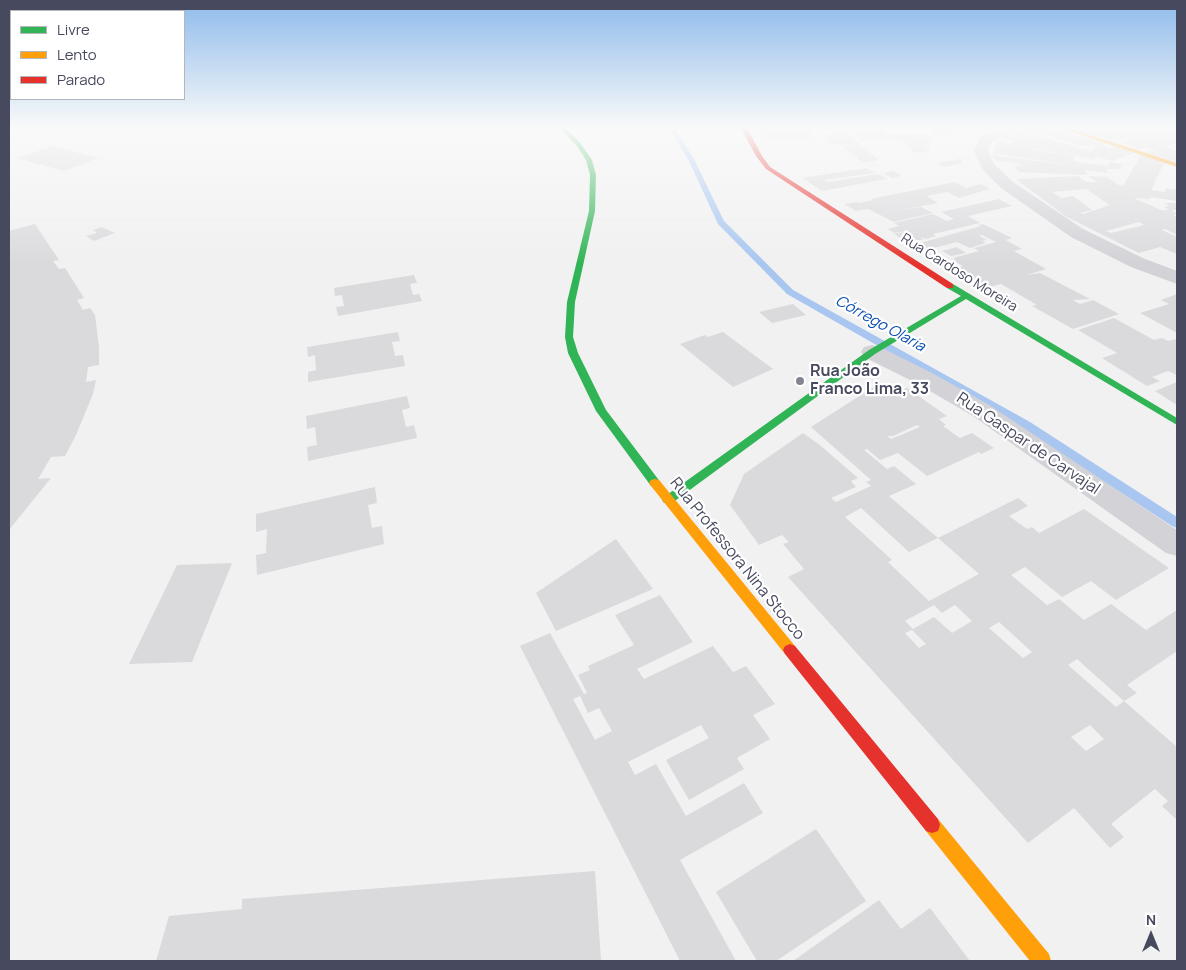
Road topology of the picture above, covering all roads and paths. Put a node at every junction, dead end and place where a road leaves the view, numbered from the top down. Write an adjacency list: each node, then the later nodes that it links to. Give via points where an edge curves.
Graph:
1 (592, 173): 8 (street, Rua Professora Nina Stocco, via 592,211 570,309 569,337 585,381 601,411)
2 (776, 173): 5 (street, Rua Cardoso Moreira)
3 (995, 173): 4 (street, via 1077,232)
4 (1177, 278)
5 (966, 296): 6 (street); 7 (street, Rua Cardoso Moreira)
6 (877, 349): 8 (street); 9 (street, Rua Gaspar de Carvajal, via 982,411)
7 (1177, 422)
8 (668, 500): 10 (street, Rua Professora Nina Stocco)
9 (1177, 545)
10 (1042, 961)

